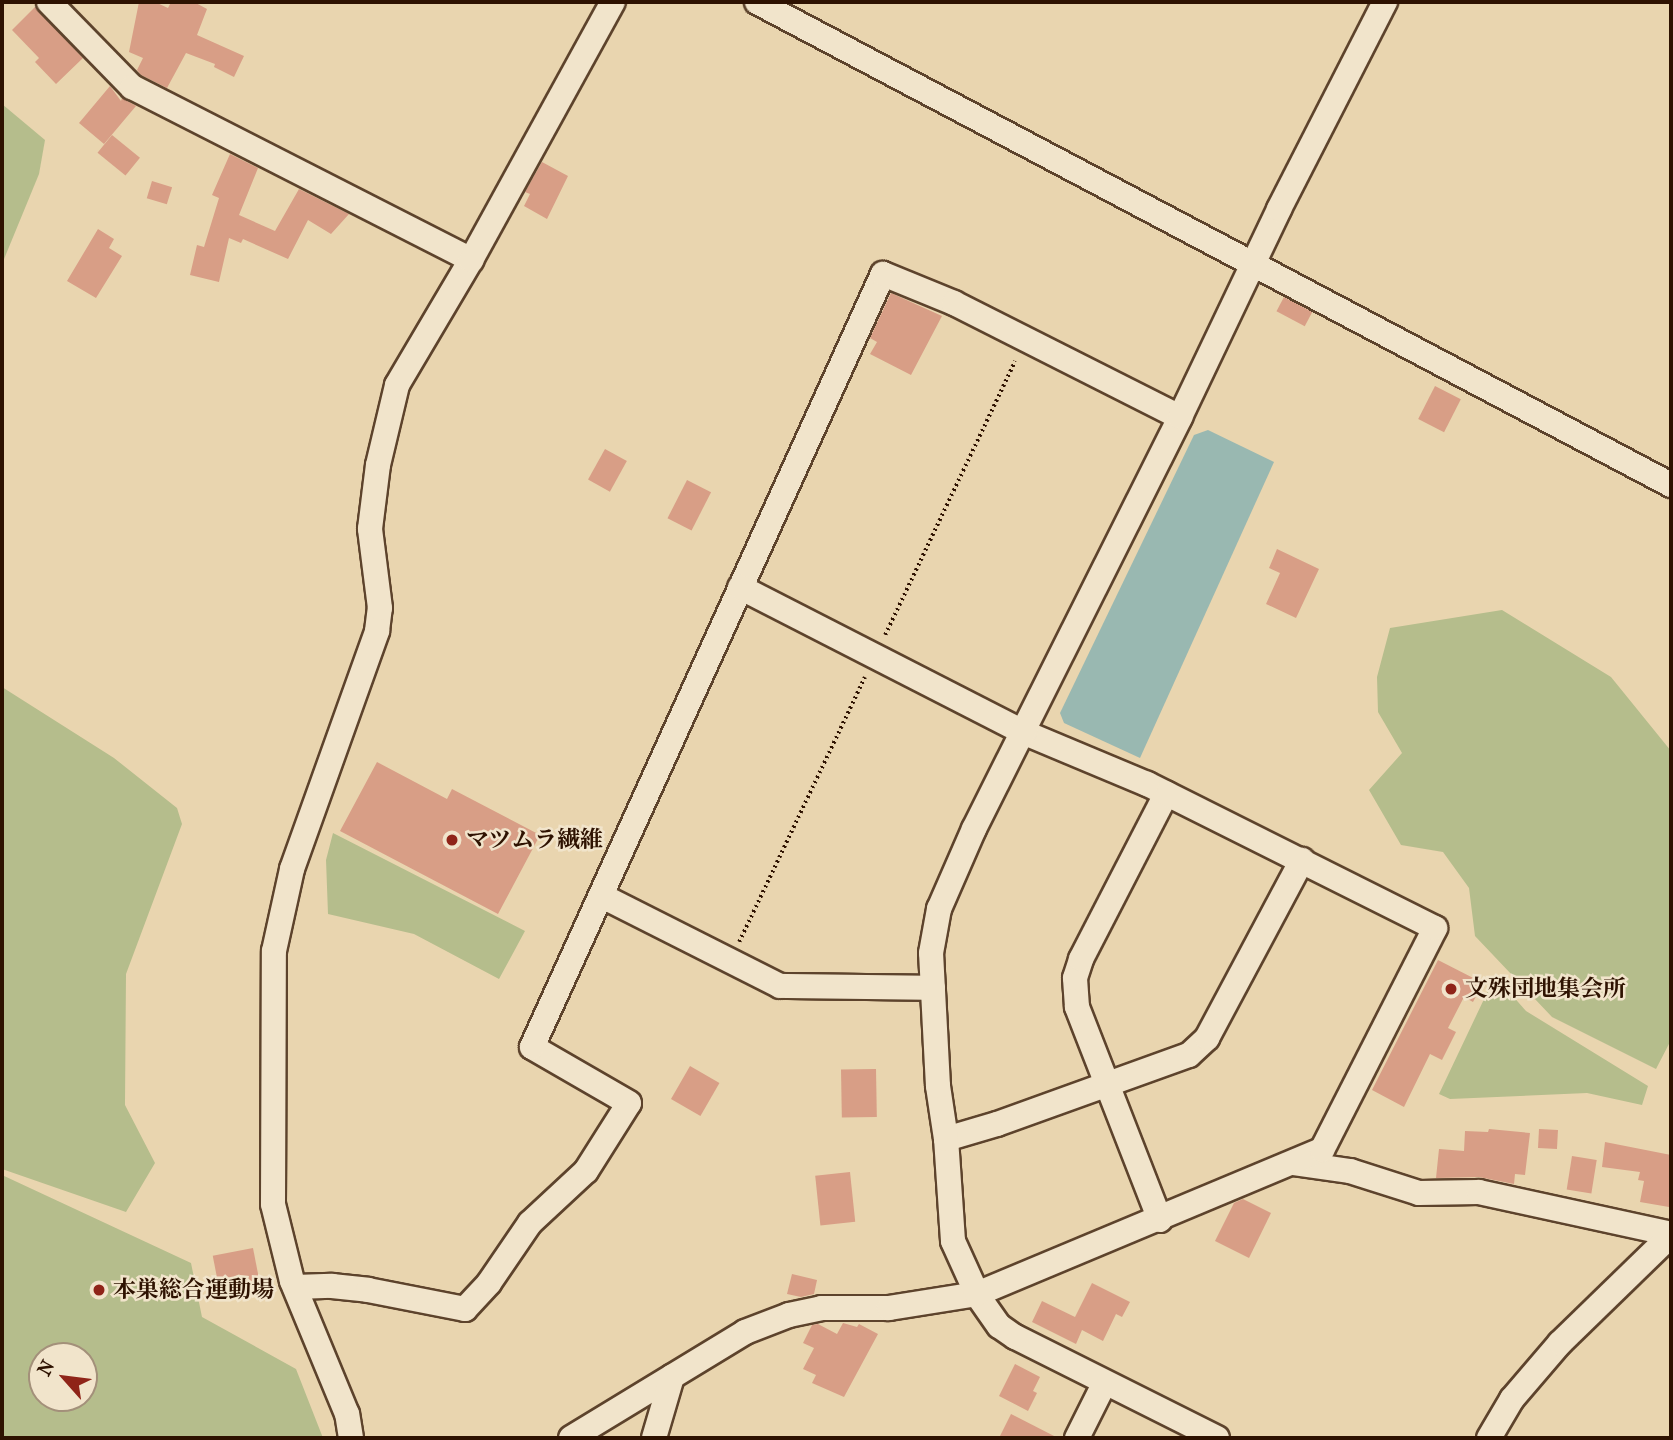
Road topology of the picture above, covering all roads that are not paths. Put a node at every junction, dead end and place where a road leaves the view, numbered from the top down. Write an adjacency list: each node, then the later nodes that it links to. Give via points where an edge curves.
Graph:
1 (49, 2): 5 (street, via 132,87)
2 (613, 2): 5 (street)
3 (757, 2): 6 (street)
4 (1385, 2): 6 (street)
5 (471, 260): 20 (street, via 397,385 378,465 370,529 380,608 377,632 292,869 274,951 273,1204)
6 (1251, 265): 7 (street); 8 (street)
7 (1180, 417): 9 (street, via 954,303 883,274); 10 (street)
8 (1671, 485)
9 (740, 587): 10 (street); 13 (street)
10 (1025, 733): 11 (street); 14 (street, via 939,909 931,953)
11 (1166, 794): 12 (street); 15 (street, via 1075,978 1077,1007)
12 (1302, 860): 15 (street, via 1207,1038 1189,1055); 17 (street, via 1434,928 1322,1150)
13 (602, 896): 14 (street, via 780,986); 20 (street, via 531,1047 629,1103 586,1171 530,1223 465,1309 368,1290)
14 (933, 988): 16 (street)
15 (1105, 1085): 16 (street); 18 (street)
16 (946, 1139): 21 (street, via 953,1241)
17 (1290, 1163): 18 (street); 19 (street, via 1350,1171 1419,1193 1479,1192)
18 (1160, 1220): 21 (street)
19 (1671, 1234): 29 (street, via 1560,1343 1512,1399)
20 (295, 1287): 24 (street, via 347,1414)
21 (977, 1294): 22 (street, via 889,1308 821,1308 789,1315 746,1332); 23 (street, via 999,1326)
22 (672, 1377): 25 (street); 26 (street)
23 (1104, 1384): 27 (street); 28 (street)
24 (351, 1438)
25 (571, 1438)
26 (653, 1438)
27 (1077, 1438)
28 (1217, 1438)
29 (1489, 1438)

